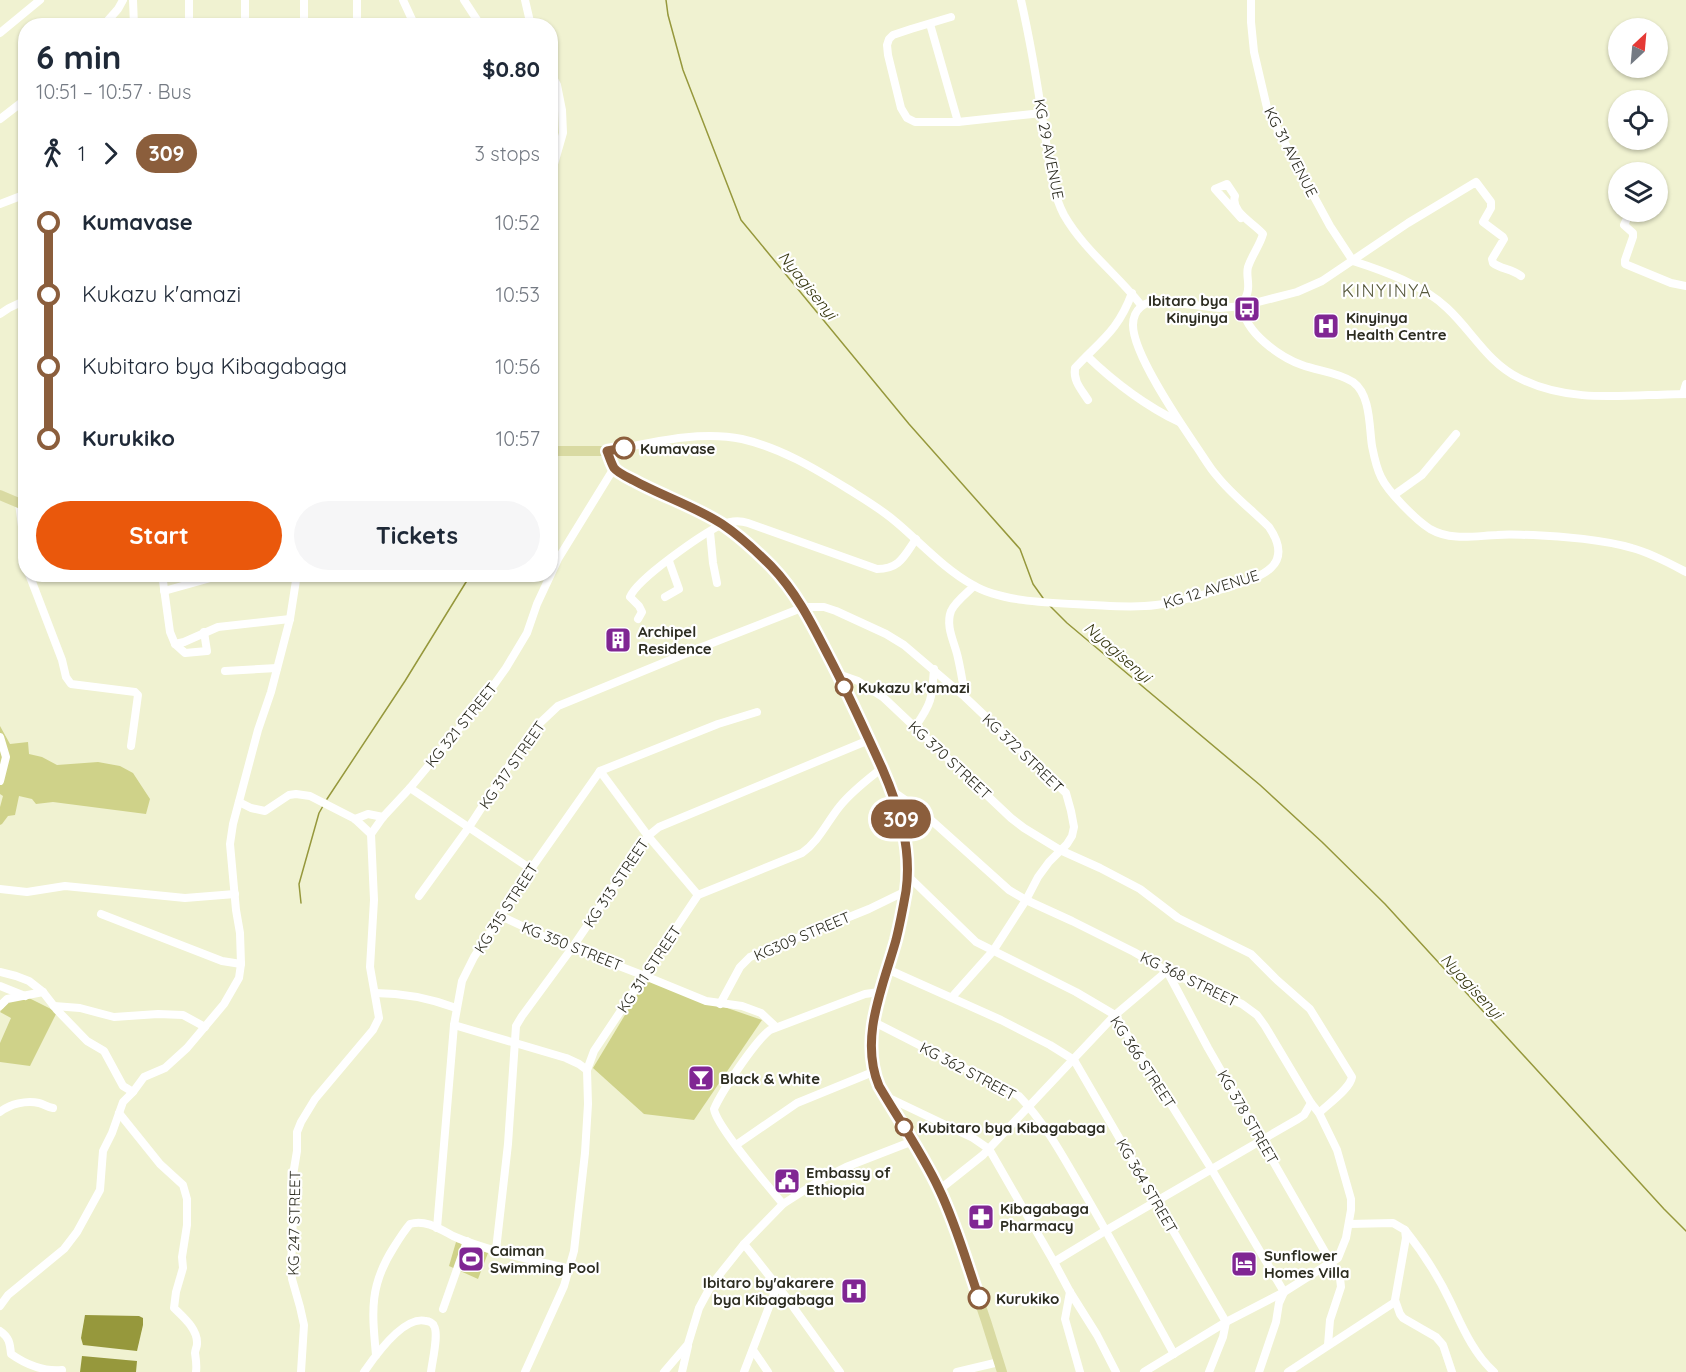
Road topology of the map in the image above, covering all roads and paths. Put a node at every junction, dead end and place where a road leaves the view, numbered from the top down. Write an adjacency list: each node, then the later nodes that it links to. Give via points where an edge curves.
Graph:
1 (40, 0): 14 (street)
2 (123, 0): 16 (street)
3 (133, 0): 17 (street)
4 (189, 0): 18 (street)
5 (245, 0): 19 (street)
6 (304, 0): 20 (street)
7 (357, 0): 21 (street)
8 (403, 0): 22 (street)
9 (464, 0): 23 (street)
10 (525, 0): 24 (street)
11 (1021, 0): 29 (street, KG 29 AVENUE)
12 (1251, 0): 37 (street, KG 31 AVENUE, via 1254,51 1268,111)
13 (951, 17): 25 (street)
14 (18, 18)
15 (18, 18): 26 (street)
16 (110, 18)
17 (134, 18)
18 (189, 18)
19 (245, 18)
20 (304, 18)
21 (357, 18)
22 (411, 18)
23 (476, 18)
24 (529, 18)
25 (930, 24): 31 (street); 31 (street, via 889,39 888,55 901,108 915,122)
26 (0, 33)
27 (558, 91): 32 (street, via 563,133)
28 (18, 105): 30 (street)
29 (1042, 113): 31 (street); 40 (street, KG 29 AVENUE, via 1051,172 1063,213 1083,242)
30 (0, 119)
31 (958, 122)
32 (558, 150)
33 (18, 197): 34 (street)
34 (0, 204)
35 (1240, 218): 43 (street, via 1215,189 1227,183 1235,196 1235,208 1263,234 1248,268)
36 (1625, 222): 39 (street, via 1633,237 1625,264)
37 (1353, 261): 38 (street, via 1476,182 1491,202 1483,222 1504,239 1493,263); 43 (street, via 1298,292); 47 (street, via 1435,298 1491,358 1518,378 1583,396)
38 (1521, 276)
39 (1686, 286)
40 (1132, 293): 42 (street, KG 29 AVENUE); 45 (street, via 1120,320)
41 (18, 304): 44 (street)
42 (1141, 306): 43 (street, via 1151,301 1206,307); 49 (street, KG 12 AVENUE, via 1133,324 1140,352)
43 (1243, 306): 55 (street, via 1248,323 1260,339 1296,363 1334,373 1359,388 1366,404 1376,464)
44 (0, 314)
45 (1087, 356): 48 (street, via 1075,368 1074,376); 49 (street, via 1134,396)
46 (1686, 384): 47 (street)
47 (1684, 394)
48 (1088, 400)
49 (1180, 422): 69 (street, KG 12 AVENUE, via 1216,476 1275,536 1279,553 1269,571 1224,589 1157,605 1128,607 1005,597)
50 (1456, 434): 55 (street, via 1422,475)
51 (558, 451): 52 (main road, KG 12 AVENUE)
52 (607, 451): 53 (main road); 59 (street, KG 12 AVENUE, via 699,436 756,443 817,469)
53 (614, 468): 57 (main road); 60 (street, KG 321 STREET)
54 (0, 495): 56 (main road)
55 (1394, 495): 62 (street, via 1420,521 1444,535 1536,535 1596,541 1633,548)
56 (18, 502)
57 (722, 524): 58 (street); 59 (street, via 742,521 877,569 888,569 901,561); 72 (main road, via 772,568)
58 (710, 532): 61 (street); 68 (street)
59 (916, 539): 69 (street, KG 12 AVENUE)
60 (558, 560)
61 (669, 561): 71 (street, via 679,589); 74 (street, via 640,583 630,597 642,612)
62 (1686, 572)
63 (32, 582): 86 (street, via 71,684 138,695)
64 (163, 582): 70 (street)
65 (196, 582): 70 (street)
66 (296, 582): 73 (street)
67 (548, 582): 90 (street, KG 321 STREET, via 527,633 506,668)
68 (717, 583)
69 (974, 586): 81 (street, via 956,604 950,619)
70 (164, 591): 76 (street)
71 (665, 597)
72 (804, 608): 78 (street, KG 372 STREET, via 828,608 863,622 904,645); 80 (main road); 95 (street, KG 317 STREET, via 558,706 529,735)
73 (290, 619): 75 (street); 77 (street)
74 (638, 619)
75 (204, 632): 76 (street); 76 (street, via 207,651 185,653)
76 (175, 644)
77 (276, 668): 79 (street); 92 (street)
78 (934, 669): 81 (street, KG 372 STREET); 83 (street, via 930,703)
79 (225, 671)
80 (838, 674): 83 (street, KG 370 STREET, via 869,687); 85 (main road)
81 (965, 697): 98 (street, KG 372 STREET, via 1066,793 1074,827)
82 (757, 712): 88 (street)
83 (915, 728): 98 (street, KG 370 STREET, via 1017,823)
84 (0, 736): 89 (street, via 6,757)
85 (869, 740): 87 (main road); 97 (street, KG 313 STREET, via 659,826)
86 (131, 746)
87 (882, 768): 91 (main road); 105 (street, via 849,795 810,848)
88 (600, 771): 97 (street); 99 (street, KG 315 STREET)
89 (0, 781)
90 (410, 789): 93 (street, KG 321 STREET); 95 (street)
91 (891, 790): 100 (main road, via 905,837); 106 (street, KG 368 STREET, via 921,811 997,881)
92 (239, 802): 94 (street, via 265,811 289,795 310,796); 103 (street, via 230,844)
93 (382, 817): 94 (street, via 368,813); 96 (street, KG 321 STREET)
94 (355, 819): 96 (street)
95 (469, 827): 99 (street); 104 (street, KG 317 STREET)
96 (371, 834): 119 (street, via 374,900 370,967)
97 (648, 836): 105 (street); 109 (street, KG 313 STREET)
98 (1060, 850): 106 (street, KG 372 STREET, via 1038,876); 142 (street, KG 370 STREET, via 1124,880 1178,918 1248,952 1306,1004 1352,1077 1347,1087)
99 (531, 869): 108 (street, KG 315 STREET)
100 (907, 875): 102 (main road); 110 (street, KG 366 STREET, via 976,942)
101 (0, 889): 103 (street, via 27,892 65,886 185,898)
102 (906, 891): 112 (main road); 122 (street, KG309 STREET, via 750,957 740,967)
103 (236, 894): 111 (street)
104 (419, 896)
105 (698, 896): 115 (street, KG 311 STREET)
106 (1026, 900): 110 (street, KG 372 STREET); 113 (street, KG 368 STREET)
107 (101, 914): 111 (street, via 222,961)
108 (501, 916): 109 (street, KG 350 STREET); 125 (street, KG 315 STREET, via 462,981)
109 (572, 948): 115 (street, KG 350 STREET); 131 (street, KG 313 STREET, via 522,1016 516,1026)
110 (993, 951): 121 (street, KG 372 STREET); 126 (street, KG 366 STREET)
111 (241, 964): 129 (street, via 237,984)
112 (887, 969): 118 (main road); 121 (street, KG 364 STREET)
113 (1167, 971): 126 (street); 137 (street, KG 368 STREET, via 1242,1004 1257,1015); 143 (street, KG 378 STREET)
114 (0, 972): 117 (street, via 29,981)
115 (645, 976): 122 (street, KG 350 STREET); 133 (street, KG 311 STREET, via 603,1036)
116 (0, 986): 120 (street)
117 (43, 992): 120 (street); 124 (street)
118 (879, 992): 127 (main road); 130 (street)
119 (375, 993): 125 (street, via 432,999); 177 (street, KG 247 STREET, via 377,1024 319,1093 297,1132 291,1187 291,1268 304,1325)
120 (26, 996): 123 (street, via 7,999)
121 (952, 998): 132 (street, KG 364 STREET)
122 (720, 1004): 130 (street, KG 350 STREET, via 761,1013)
123 (0, 1006)
124 (54, 1006): 129 (street, via 114,1017 183,1015); 135 (street, via 87,1041 104,1051 121,1084)
125 (456, 1008): 128 (street, KG 315 STREET)
126 (1116, 1015): 132 (street); 147 (street, KG 366 STREET)
127 (874, 1022): 134 (main road); 138 (street, KG 362 STREET, via 1019,1096)
128 (454, 1025): 131 (street); 152 (street, KG 315 STREET)
129 (204, 1027): 135 (street, via 187,1048 165,1068 144,1077)
130 (776, 1027): 145 (street, via 764,1034 714,1108)
131 (515, 1042): 133 (street, via 566,1058); 157 (street, KG 313 STREET)
132 (1074, 1060): 138 (street); 149 (street, KG 364 STREET)
133 (587, 1070): 160 (street, KG 311 STREET, via 585,1153)
134 (873, 1072): 136 (main road); 145 (street, via 797,1103)
135 (133, 1092): 141 (street)
136 (885, 1096): 144 (main road); 146 (street)
137 (1311, 1103): 142 (street, KG 368 STREET); 143 (street, via 1304,1115)
138 (1029, 1107): 146 (street); 154 (street, KG 362 STREET)
139 (53, 1108): 140 (street, via 38,1103 12,1104)
140 (0, 1112)
141 (119, 1113): 165 (street, via 103,1151 100,1190 76,1232 64,1249); 176 (street, via 160,1164 183,1185 187,1225 174,1308 195,1336)
142 (1319, 1113): 151 (street, KG 368 STREET, via 1349,1191)
143 (1262, 1140): 147 (street); 159 (street, KG 378 STREET)
144 (913, 1141): 148 (main road); 150 (street, via 846,1167)
145 (736, 1145): 150 (street)
146 (989, 1149): 148 (street); 158 (street)
147 (1212, 1170): 149 (street); 163 (street, KG 366 STREET)
148 (939, 1190): 174 (main road)
149 (1156, 1202): 154 (street); 167 (street, KG 364 STREET)
150 (783, 1204): 156 (street)
151 (1349, 1224): 153 (street, via 1393,1223); 159 (street, KG 368 STREET, via 1342,1250)
152 (437, 1228): 155 (street); 173 (street, via 420,1222 410,1224 383,1264 374,1295)
153 (1405, 1230): 164 (street); 194 (street, via 1441,1284 1479,1356)
154 (1105, 1231): 158 (street); 172 (street, KG 362 STREET)
155 (467, 1241): 157 (street); 166 (street)
156 (744, 1244): 161 (street); 169 (street, via 704,1298)
157 (496, 1250): 160 (street)
158 (1054, 1262): 162 (street)
159 (1331, 1262): 163 (street); 170 (street, KG 378 STREET, via 1341,1282 1330,1320)
160 (570, 1269): 180 (street, KG 311 STREET)
161 (777, 1286): 171 (street); 185 (street)
162 (1070, 1292): 187 (street, via 1065,1319); 188 (street)
163 (1284, 1292): 167 (street); 191 (street)
164 (1395, 1302): 170 (street); 193 (street, via 1403,1317 1443,1345)
165 (0, 1306)
166 (443, 1309)
167 (1226, 1322): 172 (street); 190 (street)
168 (0, 1331): 175 (street, via 10,1341 11,1354 36,1368)
169 (688, 1344): 181 (street); 182 (street)
170 (1328, 1345): 192 (street)
171 (753, 1350): 183 (street); 184 (street)
172 (1174, 1354): 189 (street)
173 (376, 1355): 178 (street); 179 (street, via 409,1324 429,1321 436,1334)
174 (1000, 1367): 186 (street)
175 (62, 1370)
176 (196, 1372)
177 (301, 1372)
178 (364, 1372)
179 (431, 1372)
180 (525, 1372)
181 (664, 1372)
182 (682, 1372)
183 (744, 1372)
184 (768, 1372)
185 (840, 1372)
186 (957, 1372)
187 (1080, 1372)
188 (1116, 1372)
189 (1144, 1372)
190 (1209, 1372)
191 (1259, 1372)
192 (1288, 1372)
193 (1452, 1372)
194 (1494, 1372)

